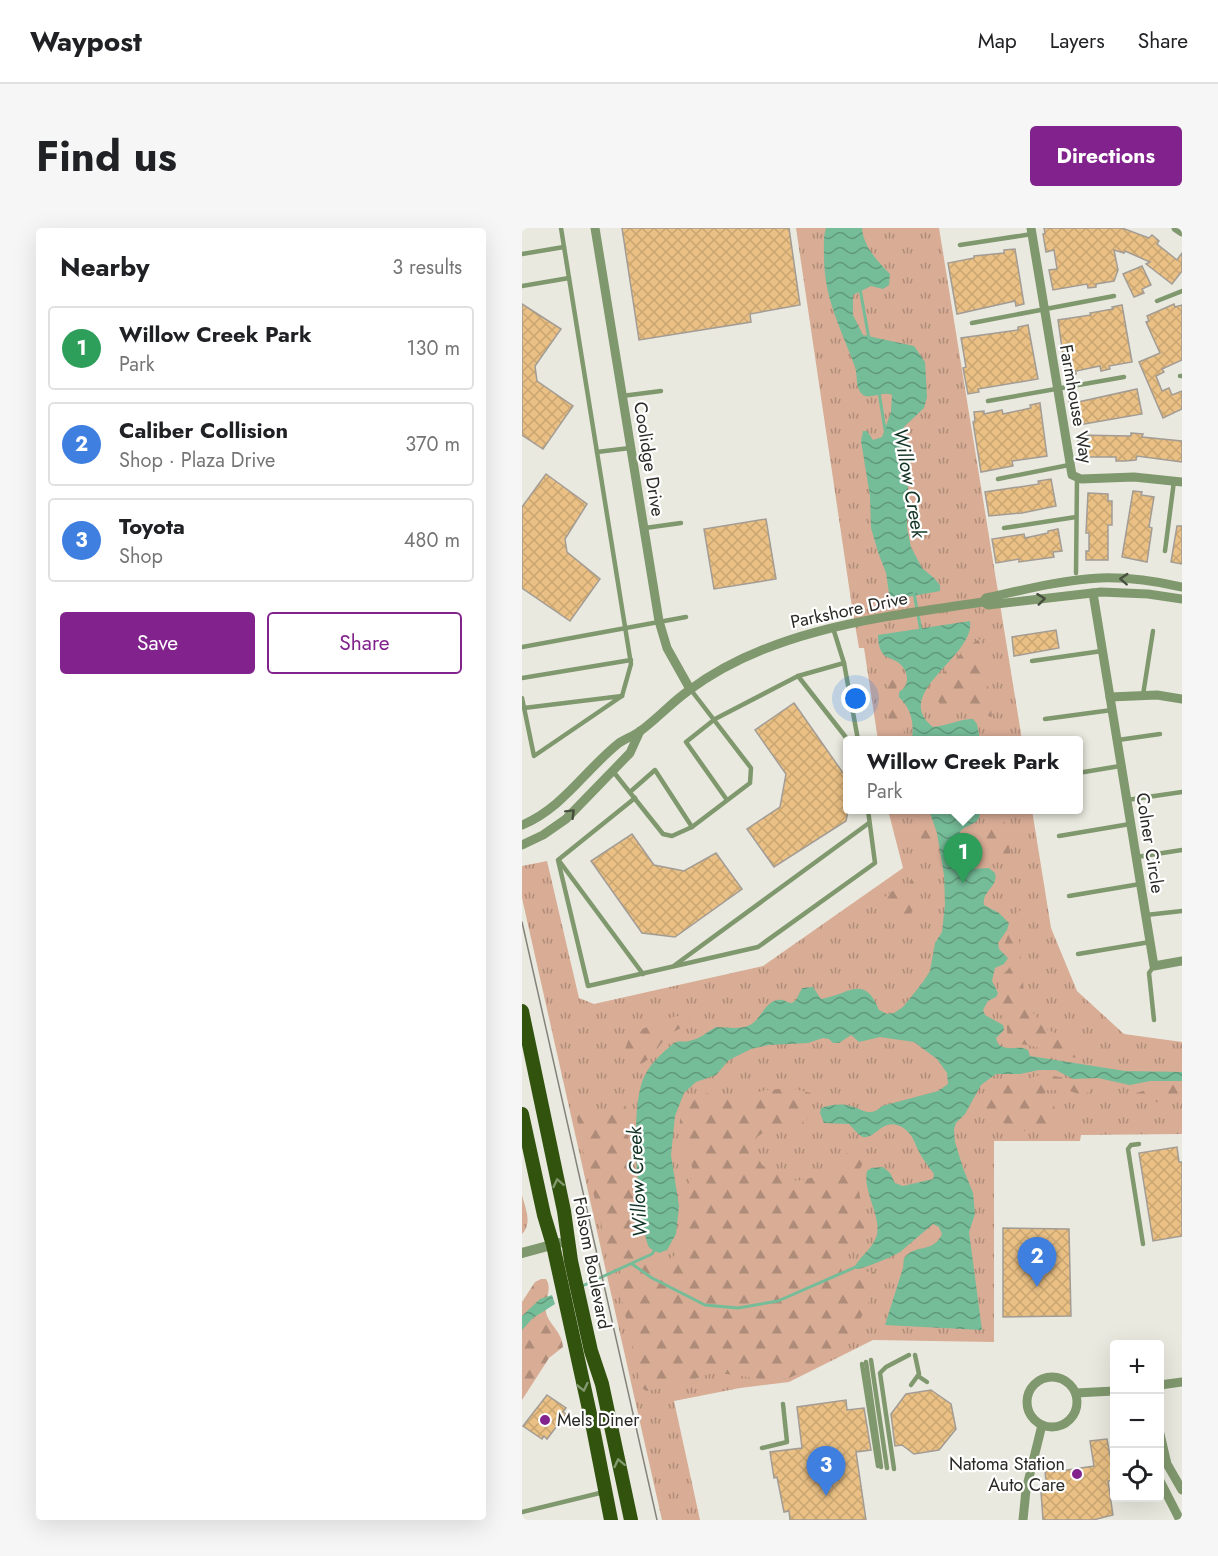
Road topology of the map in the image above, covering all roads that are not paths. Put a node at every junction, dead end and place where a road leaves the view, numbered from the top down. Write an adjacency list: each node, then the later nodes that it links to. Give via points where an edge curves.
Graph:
1 (561, 228): 7 (lane)
2 (595, 228): 19 (street, Coolidge Drive)
3 (1176, 228): 5 (street)
4 (1032, 231): 6 (lane); 14 (street, Farmhouse Way)
5 (1182, 232)
6 (960, 245)
7 (564, 247): 8 (lane); 9 (lane)
8 (522, 254)
9 (569, 278): 10 (lane); 22 (lane)
10 (522, 286)
11 (1182, 291): 13 (lane)
12 (1114, 296): 14 (lane)
13 (1157, 301)
14 (1044, 309): 15 (lane); 17 (street, Farmhouse Way)
15 (972, 323)
16 (1124, 377): 17 (lane)
17 (1057, 389): 20 (lane); 23 (street, Farmhouse Way)
18 (661, 391): 19 (lane)
19 (622, 396): 21 (street, Coolidge Drive)
20 (988, 401)
21 (630, 448): 22 (lane); 29 (street, Coolidge Drive)
22 (597, 452): 39 (lane)
23 (1069, 465): 24 (lane); 25 (street, Farmhouse Way)
24 (998, 478)
25 (1077, 478): 26 (street, Farmhouse Way, via 1134,477); 27 (lane)
26 (1178, 482): 31 (lane)
27 (1076, 517): 30 (lane); 32 (lane)
28 (681, 523): 29 (lane)
29 (644, 528): 38 (street, Coolidge Drive)
30 (1004, 528)
31 (1165, 551)
32 (1076, 573)
33 (1182, 587): 36 (street, Parkshore Drive, one-way to 36, via 1100,578 986,598)
34 (1093, 593): 35 (street, Parkshore Drive); 36 (street, Parkshore Drive, one-way to 34, via 988,605); 43 (street, Colner Circle)
35 (1182, 599)
36 (983, 602): 40 (street, Parkshore Drive)
37 (686, 617): 38 (lane)
38 (659, 621): 39 (lane); 49 (street, Coolidge Drive, via 667,648)
39 (626, 628): 42 (lane); 44 (lane)
40 (833, 628): 46 (lane); 49 (street, Parkshore Drive, via 773,646)
41 (1153, 631): 50 (lane)
42 (522, 647)
43 (1102, 651): 45 (lane); 52 (street, Colner Circle)
44 (631, 660): 48 (lane); 51 (lane)
45 (1032, 662)
46 (844, 663): 47 (lane); 62 (lane)
47 (798, 676): 57 (lane); 61 (lane)
48 (522, 678)
49 (690, 689): 57 (lane); 59 (street, Parkshore Drive)
50 (1143, 695): 52 (street); 54 (street)
51 (622, 696): 55 (lane); 55 (lane, via 534,756)
52 (1110, 697): 56 (street, Colner Circle)
53 (522, 698): 55 (lane)
54 (1182, 699)
55 (524, 708)
56 (1112, 710): 58 (lane); 63 (street, Colner Circle)
57 (715, 719): 70 (lane, via 751,768 750,783); 70 (lane, via 686,742)
58 (1045, 719)
59 (640, 731): 65 (street, Parkshore Drive, via 630,753); 75 (street, Parkshore Drive, via 620,742 557,803)
60 (1160, 734): 63 (lane)
61 (844, 736)
62 (857, 736)
63 (1117, 741): 64 (street, Colner Circle)
64 (1121, 766): 66 (lane); 71 (street, Colner Circle)
65 (612, 770): 67 (lane); 78 (street, Parkshore Drive, one-way to 65, via 566,819)
66 (1083, 772)
67 (630, 792): 69 (lane); 76 (lane, via 656,771)
68 (1182, 792): 71 (lane)
69 (636, 798): 76 (lane, via 663,834 672,836); 81 (lane)
70 (727, 800): 76 (lane)
71 (1127, 800): 74 (street, Colner Circle)
72 (868, 814): 73 (lane)
73 (869, 823): 89 (lane); 89 (lane, via 874,863 758,946)
74 (1131, 824): 77 (lane); 80 (street, Colner Circle)
75 (522, 825)
76 (692, 827)
77 (1059, 836)
78 (522, 845)
79 (1182, 850): 80 (lane)
80 (1136, 857): 82 (street, Colner Circle)
81 (558, 860): 91 (lane); 91 (lane, via 588,986)
82 (1140, 884): 83 (lane); 85 (street, Colner Circle)
83 (1069, 896)
84 (1182, 910): 85 (lane)
85 (1145, 915): 86 (street, Colner Circle)
86 (1150, 942): 87 (lane); 90 (street, Colner Circle)
87 (1078, 954)
88 (1182, 961): 90 (street)
89 (673, 966): 91 (lane)
90 (1154, 966): 93 (lane, via 1149,973)
91 (644, 974)
92 (522, 1011): 96 (main road, Folsom Boulevard, one-way to 92)
93 (1154, 1020)
94 (522, 1114): 98 (main road, Folsom Boulevard, via 530,1163)
95 (1139, 1144): 97 (lane, via 1128,1149)
96 (568, 1241): 98 (street); 100 (main road, Folsom Boulevard)
97 (1143, 1244)
98 (553, 1245): 99 (street); 100 (main road, Folsom Boulevard)
99 (522, 1253)
100 (573, 1304): 118 (main road, Folsom Boulevard, one-way to 118); 121 (main road, Folsom Boulevard, one-way to 100, via 602,1384)
101 (909, 1355): 115 (lane, via 880,1373)
102 (915, 1355): 104 (lane)
103 (866, 1362): 103 (lane, via 882,1467)
104 (918, 1376): 105 (lane); 108 (lane)
105 (927, 1382)
106 (1182, 1382): 107 (street)
107 (1164, 1384)
108 (911, 1385)
109 (1110, 1391): 110 (street)
110 (1077, 1393): 112 (street, via 1077,1410 1072,1417 1059,1427); 112 (street, via 1058,1377 1034,1383 1027,1406 1035,1421)
111 (783, 1404): 113 (lane, via 787,1442)
112 (1042, 1425): 122 (street)
113 (762, 1448)
114 (1163, 1448): 117 (street, via 1167,1464)
115 (894, 1469)
116 (1164, 1488): 123 (street)
117 (1182, 1490)
118 (604, 1492): 119 (lane); 120 (main road, Folsom Boulevard)
119 (522, 1512)
120 (611, 1520)
121 (631, 1520)
122 (1023, 1520)
123 (1180, 1520)

